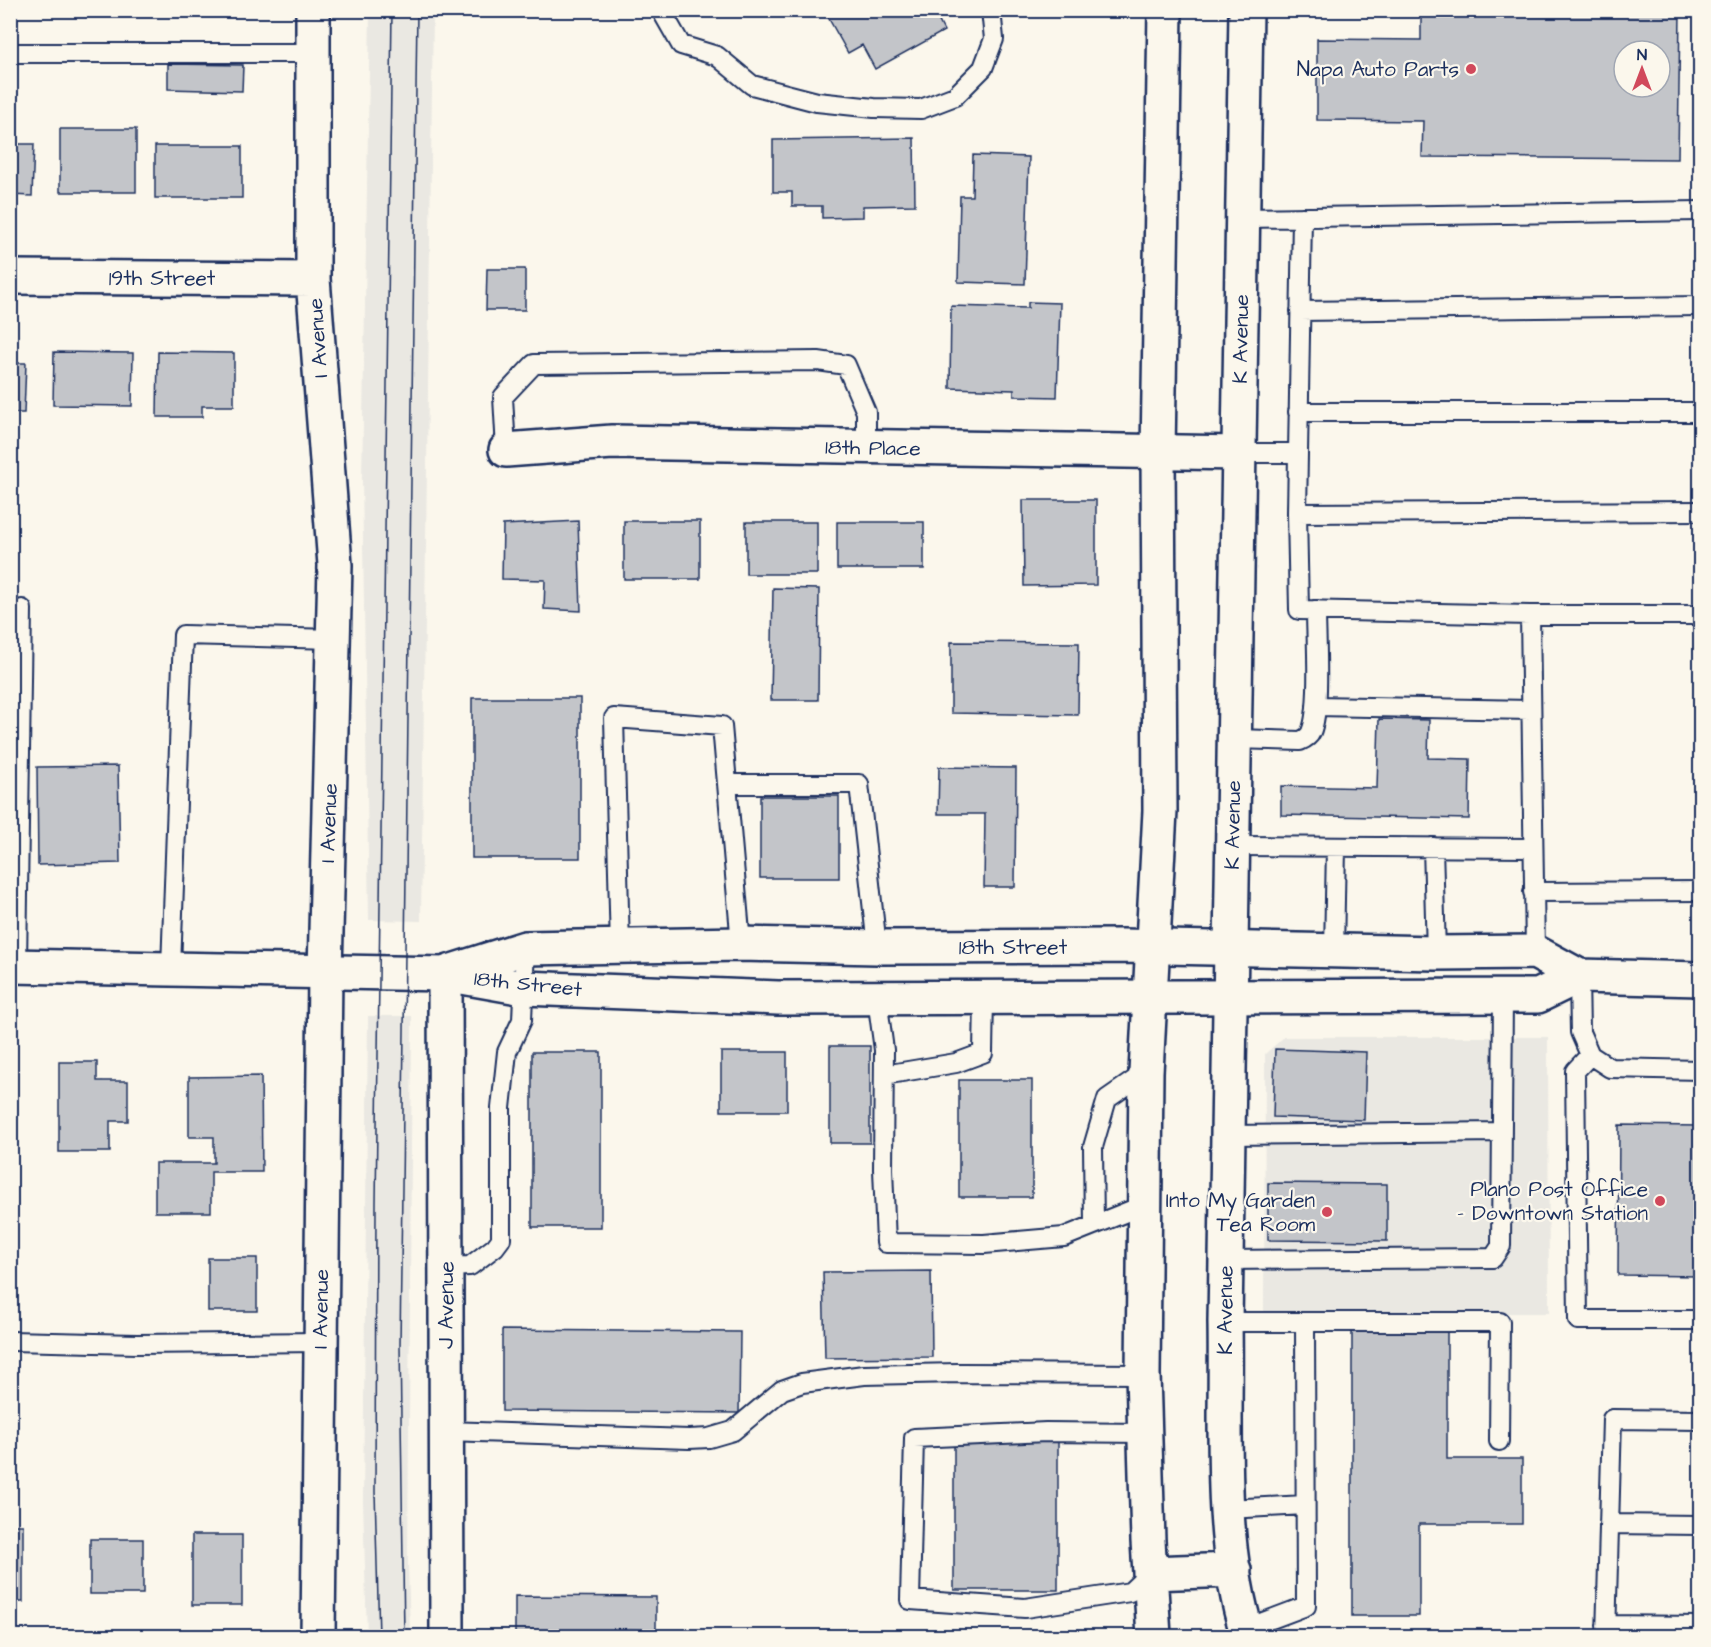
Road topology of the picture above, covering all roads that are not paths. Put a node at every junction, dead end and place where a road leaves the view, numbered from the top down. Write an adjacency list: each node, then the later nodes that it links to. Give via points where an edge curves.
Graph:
1 (314, 10): 7 (street, I Avenue)
2 (661, 10): 3 (lane, via 681,45 717,56 752,86 817,102 921,109 955,96 983,68 994,39)
3 (991, 10)
4 (1165, 10): 19 (street)
5 (1246, 10): 10 (street, K Avenue)
6 (10, 53): 7 (lane)
7 (314, 53): 12 (street, I Avenue)
8 (1701, 211): 9 (lane)
9 (1302, 217): 10 (lane); 14 (lane)
10 (1243, 218): 20 (street, K Avenue)
11 (10, 277): 12 (street, 19th Street)
12 (314, 279): 28 (street, I Avenue, via 335,565)
13 (1701, 306): 14 (lane)
14 (1300, 311): 15 (lane)
15 (1298, 411): 16 (lane); 21 (lane)
16 (1701, 411)
17 (866, 448): 18 (street, 18th Place, via 612,442); 18 (lane, via 866,411 846,365 818,361 534,364 503,397); 19 (street, 18th Place)
18 (506, 450)
19 (1158, 453): 20 (street, 18th Place); 41 (street, via 1160,811)
20 (1239, 453): 21 (lane); 31 (street, K Avenue)
21 (1298, 453): 23 (lane)
22 (1701, 511): 23 (lane)
23 (1298, 513): 25 (lane, via 1299,610)
24 (22, 609): 48 (lane)
25 (1316, 610): 26 (lane); 29 (lane)
26 (1530, 615): 27 (lane); 30 (lane)
27 (1701, 615)
28 (334, 639): 49 (lane, via 183,635); 50 (street, I Avenue)
29 (1316, 706): 30 (lane); 31 (lane, via 1311,731 1300,741)
30 (1531, 710): 36 (lane)
31 (1235, 739): 33 (street, K Avenue)
32 (727, 784): 39 (lane); 40 (lane, via 859,784); 43 (lane, via 722,726 614,718)
33 (1233, 846): 34 (lane); 44 (street, K Avenue)
34 (1336, 847): 35 (lane); 45 (lane)
35 (1433, 847): 36 (lane); 47 (lane)
36 (1532, 848): 38 (lane)
37 (1701, 891): 38 (lane)
38 (1533, 892): 46 (lane)
39 (741, 944): 40 (street, 18th Street); 43 (street, 18th Street)
40 (877, 947): 41 (street, 18th Street)
41 (1152, 947): 44 (street, 18th Street); 58 (street)
42 (525, 948): 43 (street, 18th Street); 51 (street, 18th Street); 54 (lane)
43 (620, 948)
44 (1231, 949): 45 (street, 18th Street); 59 (street, K Avenue)
45 (1334, 951): 47 (street, 18th Street)
46 (1534, 951): 47 (street, 18th Street); 52 (street, 18th Street)
47 (1436, 953)
48 (14, 966): 49 (street, 18th Street)
49 (171, 968): 50 (street, 18th Street)
50 (325, 972): 51 (street, 18th Street); 74 (street, I Avenue)
51 (444, 974): 54 (street, 18th Street); 69 (street, J Avenue)
52 (1579, 976): 53 (street, 18th Street); 55 (street, 18th Street, via 1538,996); 60 (lane, via 1580,1032)
53 (1701, 979)
54 (524, 988): 56 (street, 18th Street); 69 (lane, via 522,1020 507,1052 501,1108 501,1239 470,1266)
55 (1503, 997): 59 (street, 18th Street); 64 (lane)
56 (877, 998): 57 (street, 18th Street); 63 (lane, via 885,1050)
57 (984, 998): 58 (street, 18th Street); 63 (lane, via 983,1053 956,1063)
58 (1149, 998): 59 (street, 18th Street); 62 (street)
59 (1229, 998): 65 (street, K Avenue)
60 (1590, 1055): 61 (lane, via 1610,1068); 70 (lane, via 1575,1071 1578,1320)
61 (1701, 1070)
62 (1146, 1072): 66 (street); 67 (lane, via 1107,1099 1093,1147)
63 (884, 1074): 67 (lane, via 886,1243 984,1244 1064,1237)
64 (1502, 1132): 65 (lane); 68 (lane, via 1501,1246 1493,1258)
65 (1227, 1135): 68 (street, K Avenue)
66 (1144, 1205): 67 (lane); 75 (street)
67 (1094, 1225)
68 (1225, 1260): 71 (street, K Avenue)
69 (446, 1267): 77 (street, J Avenue)
70 (1701, 1320)
71 (1225, 1322): 72 (lane); 81 (street, K Avenue)
72 (1305, 1322): 79 (lane, via 1500,1322); 80 (lane)
73 (10, 1341): 74 (lane)
74 (321, 1342): 89 (street, I Avenue)
75 (1143, 1374): 77 (lane, via 958,1372 864,1375 802,1383 782,1390 733,1431 709,1438); 78 (street)
76 (1701, 1420): 82 (lane, via 1612,1419)
77 (446, 1431): 90 (street, J Avenue)
78 (1144, 1433): 85 (street); 85 (lane, via 1046,1432 914,1438 910,1600 1025,1608 1130,1592)
79 (1499, 1441)
80 (1305, 1505): 81 (lane); 88 (lane, via 1306,1606)
81 (1227, 1509): 84 (street, K Avenue)
82 (1609, 1524): 83 (lane); 87 (lane)
83 (1701, 1526)
84 (1234, 1570): 85 (street); 88 (street, K Avenue)
85 (1150, 1573): 91 (street)
86 (1701, 1626): 87 (lane)
87 (1606, 1631)
88 (1247, 1633)
89 (318, 1636)
90 (447, 1636)
91 (1154, 1636)

